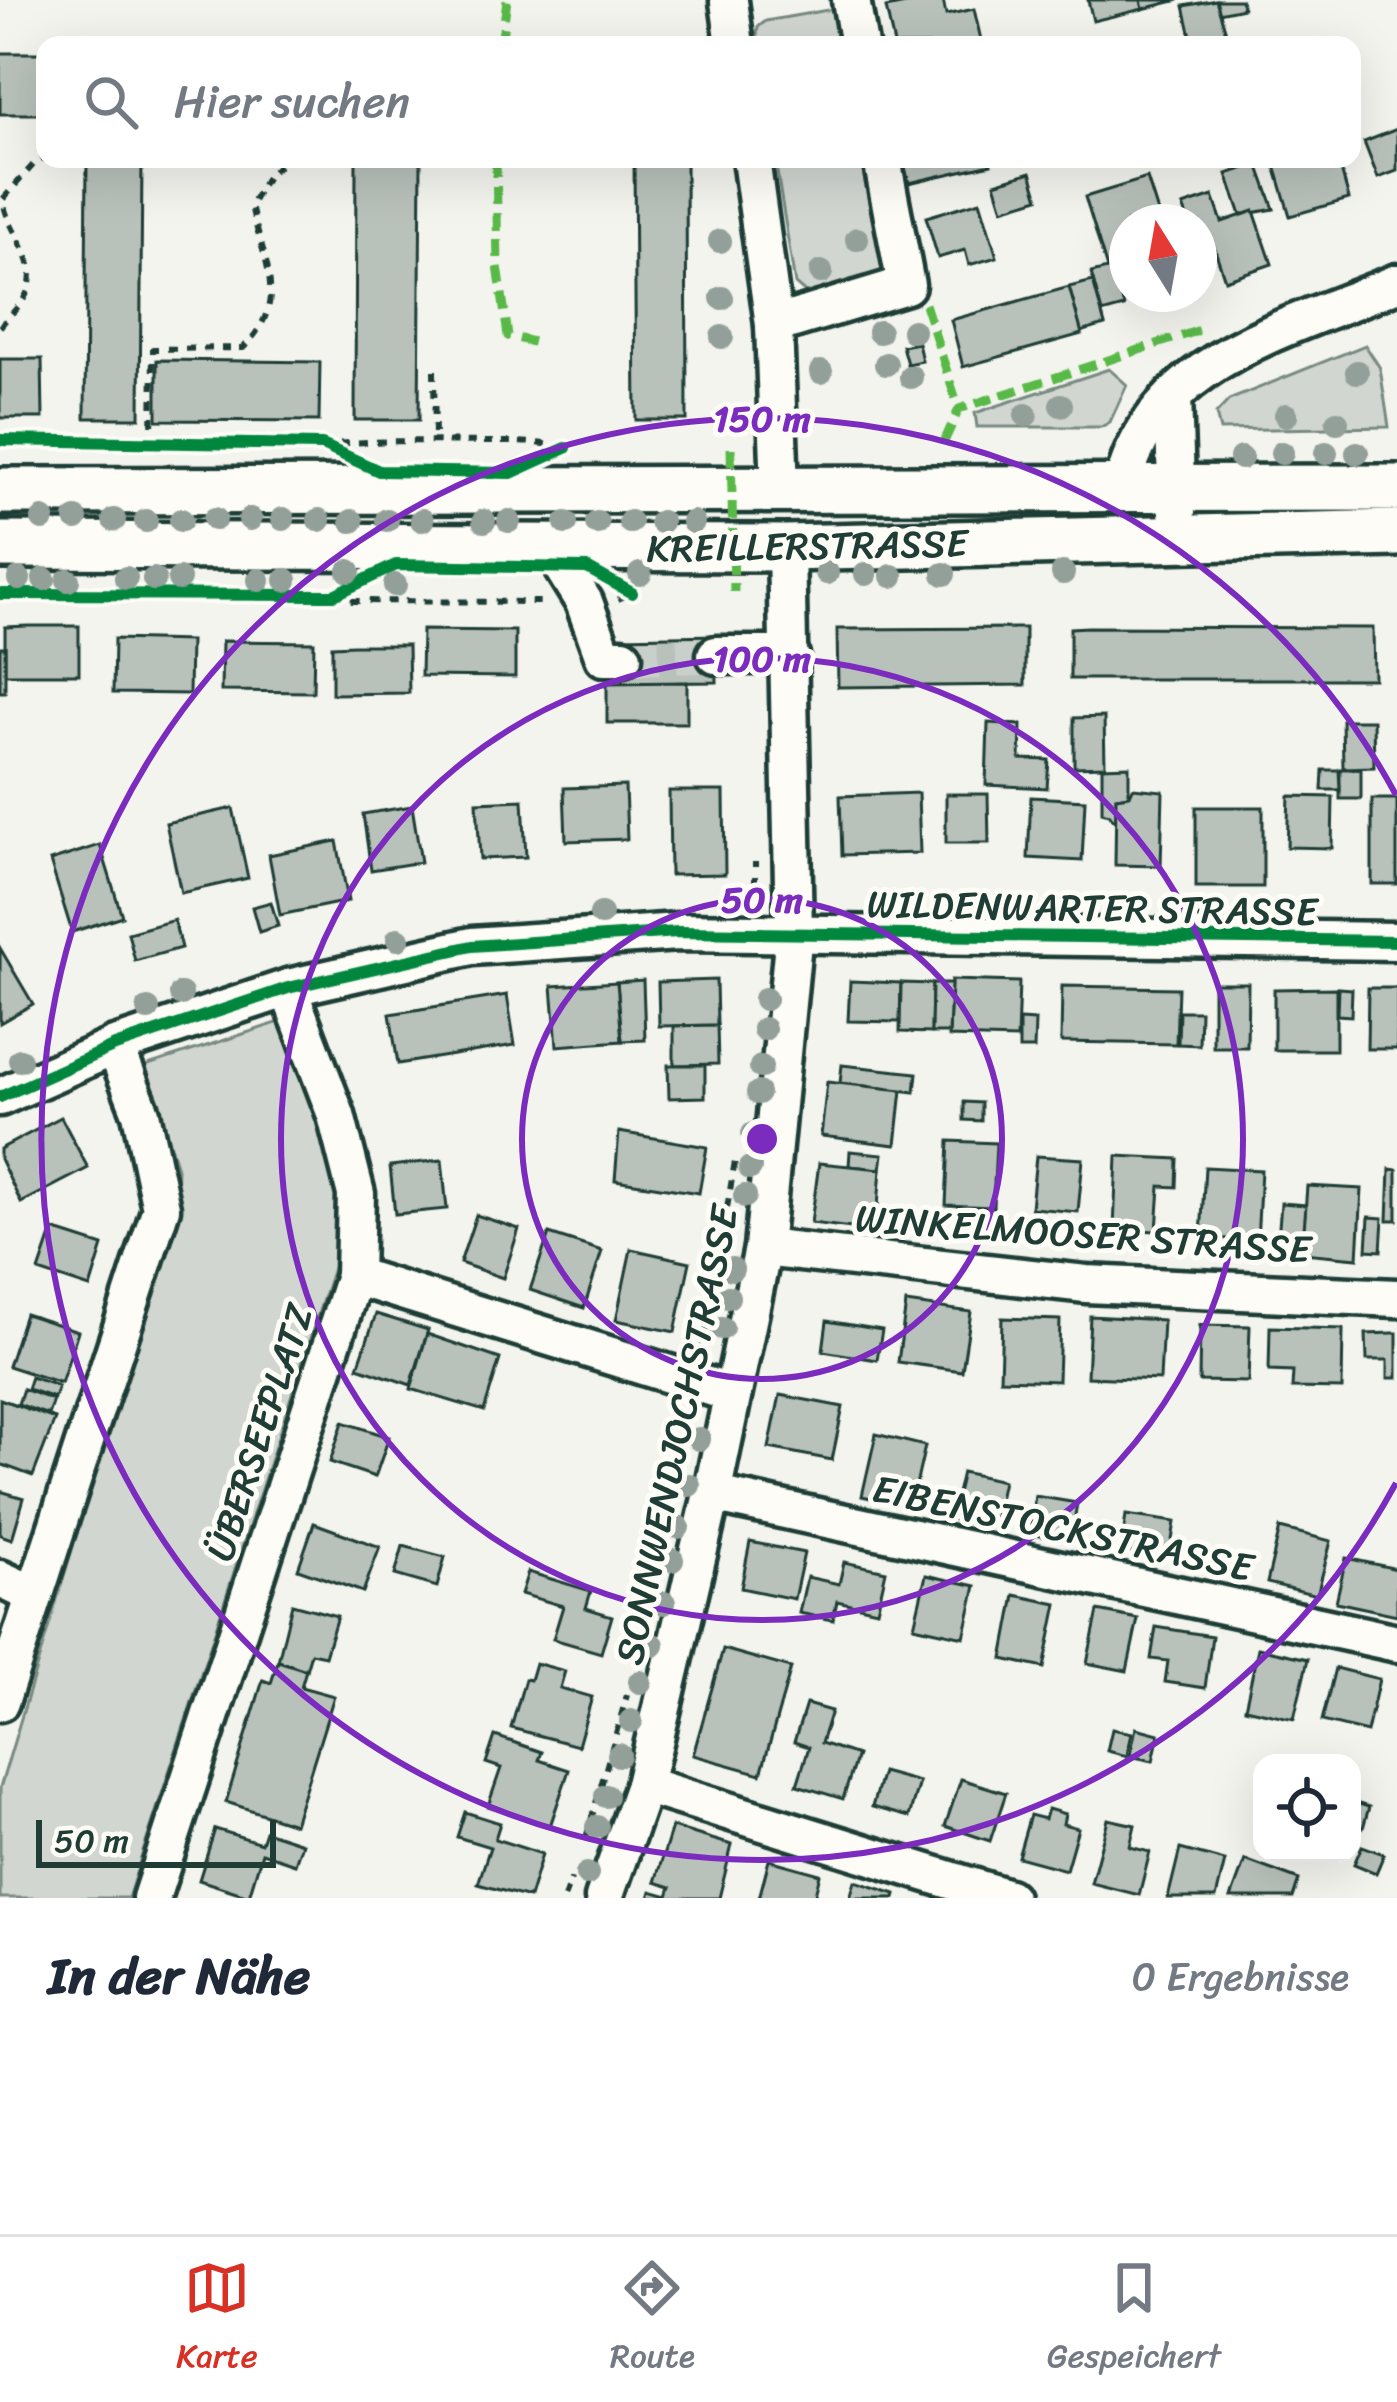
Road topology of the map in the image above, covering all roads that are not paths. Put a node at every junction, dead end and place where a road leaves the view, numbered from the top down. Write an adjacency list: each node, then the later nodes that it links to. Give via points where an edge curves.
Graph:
1 (699, 0): 4 (street)
2 (739, 0): 4 (street)
3 (850, 0): 6 (street)
4 (729, 2): 5 (street)
5 (734, 36)
6 (857, 36)
7 (752, 168): 10 (street)
8 (884, 168): 10 (street, via 906,284)
9 (1397, 283): 11 (street, via 1233,352)
10 (774, 325): 16 (street)
11 (1173, 396): 13 (street, via 1137,439); 14 (street)
12 (1397, 488): 14 (main road, KREILLERSTRASSE)
13 (1122, 490): 14 (main road, KREILLERSTRASSE); 16 (main road, KREILLERSTRASSE)
14 (1178, 490): 18 (street)
15 (0, 491): 16 (main road, KREILLERSTRASSE)
16 (780, 491)
17 (1397, 533): 18 (main road, KREILLERSTRASSE)
18 (1178, 537): 21 (main road, KREILLERSTRASSE)
19 (0, 545): 20 (main road, KREILLERSTRASSE)
20 (559, 548): 21 (main road, KREILLERSTRASSE); 24 (street, via 604,657)
21 (785, 548): 23 (street, SONNWENDJOCHSTRASSE)
22 (716, 655): 23 (street)
23 (790, 655): 25 (street, SONNWENDJOCHSTRASSE)
24 (623, 657)
25 (794, 932): 26 (street, WILDENWARTER STRASSE); 27 (street, WILDENWARTER STRASSE, via 472,946); 30 (street, SONNWENDJOCHSTRASSE)
26 (1397, 940)
27 (288, 988): 28 (street, WILDENWARTER STRASSE); 31 (street, ÜBERSEEPLATZ, via 356,1195)
28 (115, 1046): 29 (street, WILDENWARTER STRASSE); 36 (street, via 142,1113 161,1208)
29 (0, 1096)
30 (763, 1248): 32 (street, WINKELMOOSER STRASSE, via 1086,1284); 33 (street, SONNWENDJOCHSTRASSE)
31 (354, 1276): 33 (street); 40 (street, ÜBERSEEPLATZ)
32 (1397, 1298)
33 (714, 1388): 34 (street, SONNWENDJOCHSTRASSE)
34 (712, 1494): 37 (street, EIBENSTOCKSTRASSE); 39 (street, SONNWENDJOCHSTRASSE)
35 (0, 1580): 36 (street)
36 (35, 1594): 38 (street)
37 (1397, 1642)
38 (0, 1702)
39 (644, 1785): 41 (street, SONNWENDJOCHSTRASSE); 42 (street)
40 (151, 1898)
41 (604, 1898)
42 (1008, 1898)

